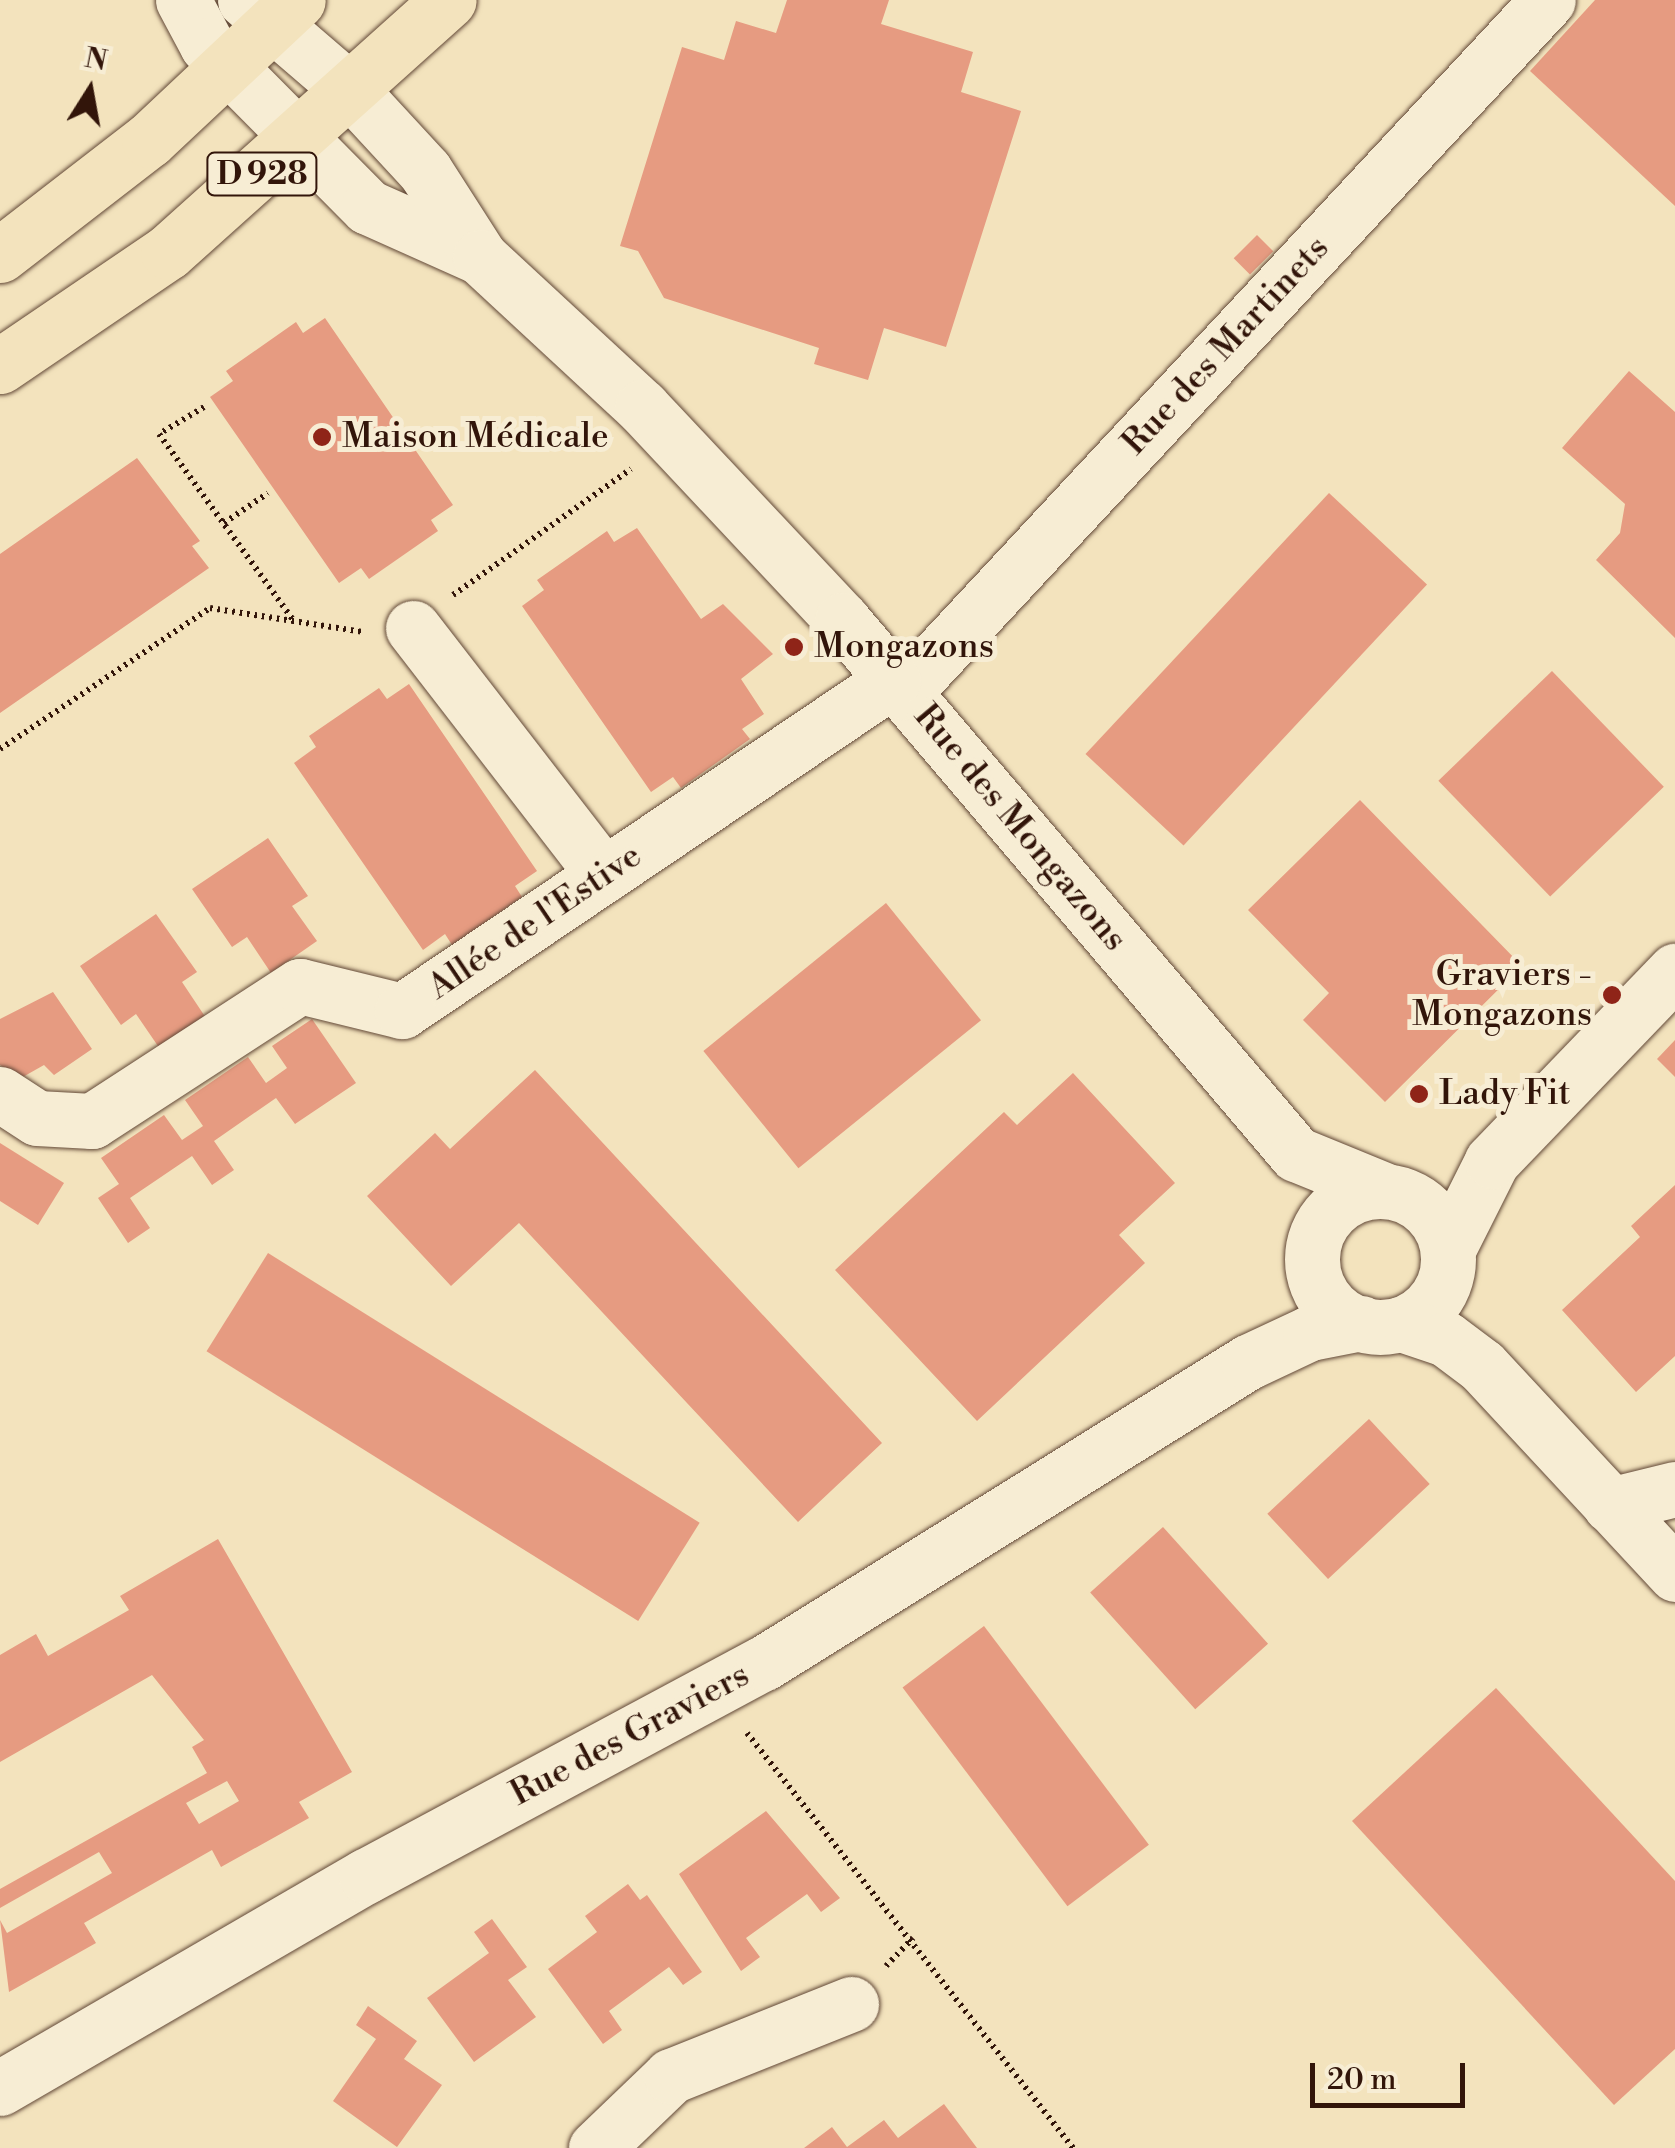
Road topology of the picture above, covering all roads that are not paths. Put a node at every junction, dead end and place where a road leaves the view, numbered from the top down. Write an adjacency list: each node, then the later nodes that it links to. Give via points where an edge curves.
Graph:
1 (183, 0): 5 (street)
2 (449, 0): 6 (main road, D 928)
3 (1548, 0): 12 (street, Rue des Martinets)
4 (274, 7): 5 (main road, D 928); 6 (street)
5 (229, 68): 7 (street); 8 (main road, D 928)
6 (354, 93): 7 (main road, D 928); 9 (street, via 426,171)
7 (301, 142): 9 (street, via 368,207); 10 (main road, D 928, via 168,252)
8 (0, 256)
9 (480, 257): 12 (street, Rue des Mongazons, via 673,440)
10 (0, 366)
11 (413, 628): 13 (street)
12 (899, 686): 13 (street, Allée de l'Estive); 16 (street, Rue des Mongazons)
13 (604, 875): 15 (street, Allée de l'Estive, via 402,1011 300,986 92,1121 37,1118)
14 (1675, 971): 17 (street)
15 (0, 1094)
16 (1296, 1154): 18 (street, Rue des Mongazons); 19 (street, Rue des Mongazons, via 1310,1187)
17 (1492, 1161): 18 (street, via 1462,1180); 20 (street)
18 (1395, 1192): 19 (street, via 1338,1204); 20 (street, via 1427,1208)
19 (1312, 1255): 21 (street, via 1333,1309); 22 (street, Rue des Graviers, via 1277,1334)
20 (1448, 1262): 21 (street, via 1422,1314); 23 (street)
21 (1381, 1324): 22 (street, Rue des Graviers, via 1310,1332); 23 (street, via 1446,1339)
22 (1248, 1362): 28 (street, Rue des Graviers, via 693,1701)
23 (1482, 1366): 25 (street)
24 (1675, 1489): 25 (street)
25 (1610, 1504): 26 (street)
26 (1675, 1574)
27 (850, 2004): 29 (street, via 672,2076)
28 (0, 2088)
29 (596, 2148)

